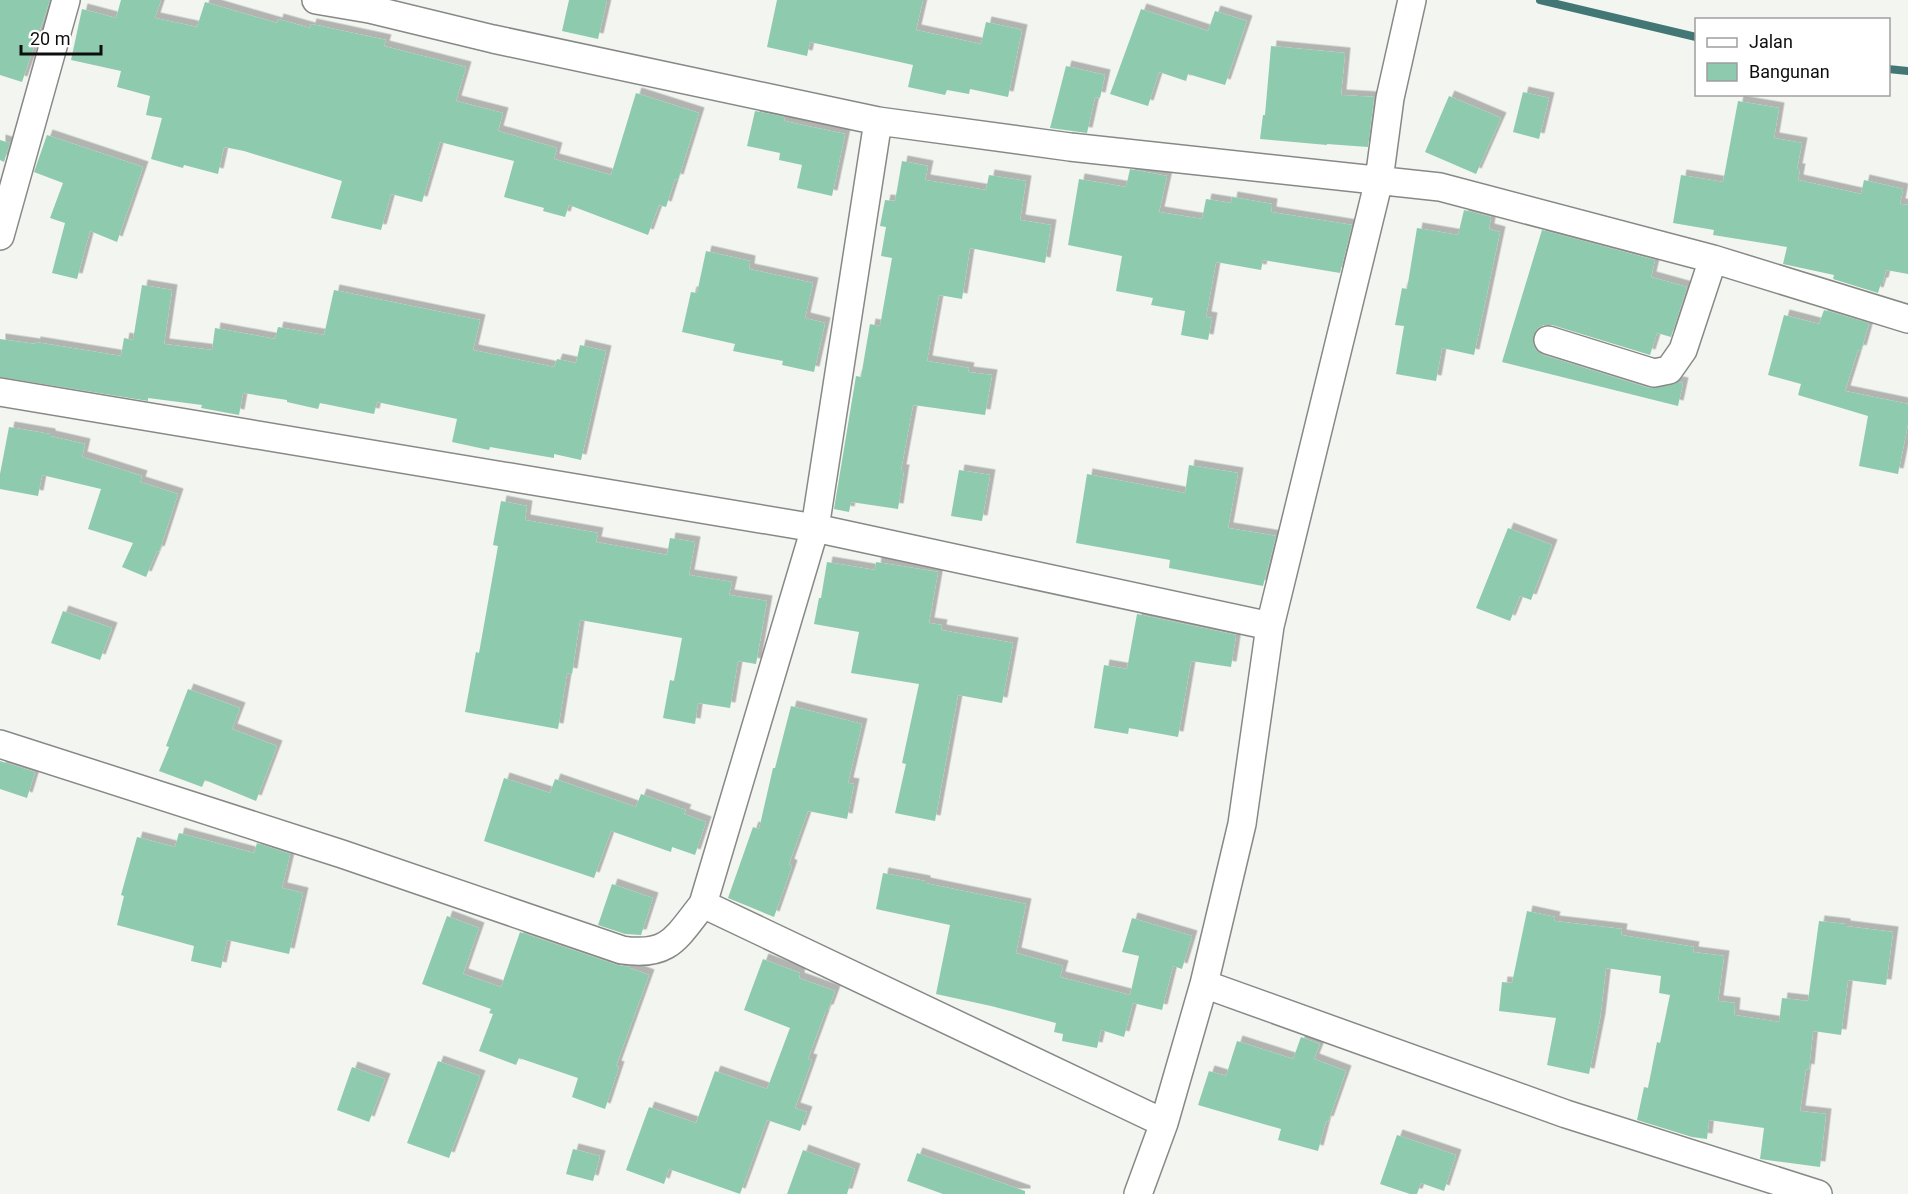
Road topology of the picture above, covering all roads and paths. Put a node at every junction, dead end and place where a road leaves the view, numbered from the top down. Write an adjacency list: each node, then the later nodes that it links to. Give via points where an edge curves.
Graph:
1 (66, 0): 7 (street)
2 (316, 0): 4 (street)
3 (1412, 0): 6 (street, via 1390,98)
4 (369, 5): 5 (street, via 505,42)
5 (878, 121): 6 (street, via 1070,147); 12 (street)
6 (1379, 180): 8 (street, via 1440,187); 13 (street)
7 (0, 236)
8 (1713, 259): 9 (street); 10 (street, via 1683,350 1670,370 1654,373)
9 (1908, 319)
10 (1548, 340)
11 (0, 392): 12 (street)
12 (815, 528): 13 (street); 15 (street)
13 (1270, 626): 16 (street, via 1242,824)
14 (0, 744): 15 (street, via 330,850 622,950 643,953 673,942)
15 (703, 904): 17 (street)
16 (1204, 984): 17 (street); 19 (street, via 1566,1114)
17 (1164, 1123): 18 (street)
18 (1138, 1194)
19 (1818, 1194)

